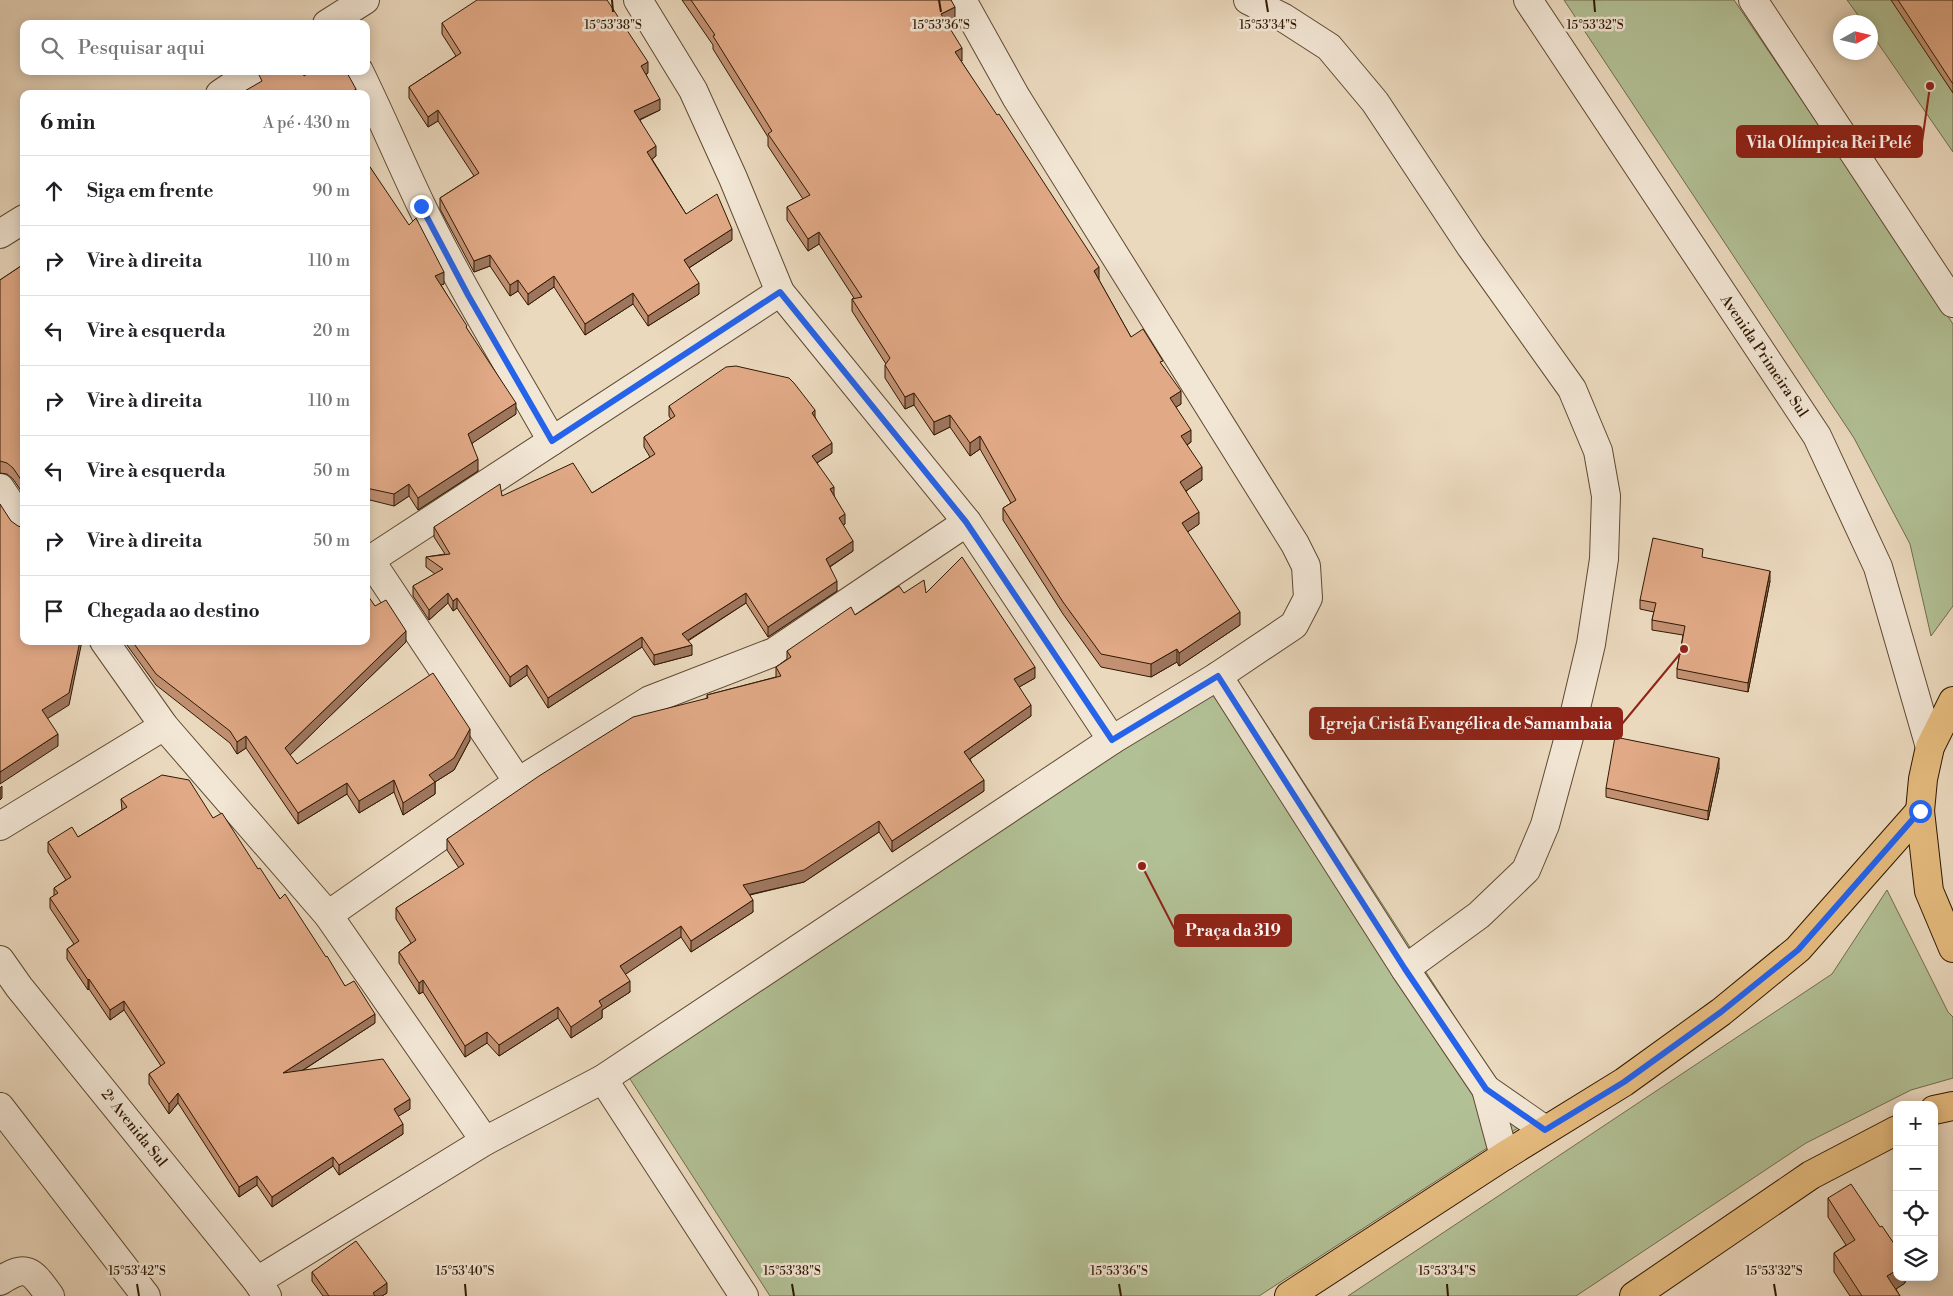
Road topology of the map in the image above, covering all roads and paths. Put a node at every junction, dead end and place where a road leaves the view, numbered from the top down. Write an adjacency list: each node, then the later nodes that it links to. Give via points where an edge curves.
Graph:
1 (365, 0): 7 (street)
2 (638, 0): 15 (street, via 693,90)
3 (962, 0): 24 (street, via 1016,97 1306,566 1308,598 1294,625)
4 (1248, 0): 35 (street, via 1329,47 1375,102 1470,247 1572,389 1598,451 1606,496 1604,559 1591,644 1545,825 1526,870 1479,915)
5 (1528, 0): 28 (street, Avenida Primeira Sul, via 1817,436 1878,567)
6 (1753, 0): 16 (street)
7 (335, 20)
8 (248, 75): 10 (street)
9 (361, 75): 11 (street)
10 (226, 90)
11 (368, 90)
12 (370, 94): 17 (street, via 468,295)
13 (20, 222): 14 (street)
14 (0, 234)
15 (780, 292): 17 (street); 20 (street)
16 (1953, 303)
17 (552, 441): 21 (street)
18 (0, 488): 19 (street)
19 (20, 518)
20 (966, 522): 27 (street); 29 (street, via 774,652 650,700)
21 (370, 558)
22 (370, 562): 29 (street)
23 (107, 645): 26 (street)
24 (1218, 676): 27 (street); 35 (street)
25 (1953, 701): 28 (main road)
26 (164, 726): 31 (street); 32 (street)
27 (1112, 740): 36 (street)
28 (1930, 747): 30 (main road)
29 (518, 782): 32 (street)
30 (1920, 811): 33 (main road, via 1929,891); 41 (main road, via 1798,950 1721,1012 1624,1082)
31 (0, 826)
32 (328, 915): 43 (street)
33 (1953, 948)
34 (0, 960): 46 (street, 2ᵃ Avenida Sul)
35 (1405, 969): 37 (street)
36 (603, 1079): 43 (street); 49 (street)
37 (1486, 1089): 41 (street); 44 (street)
38 (1953, 1106): 40 (main road)
39 (0, 1107): 48 (street)
40 (1938, 1109)
41 (1545, 1130): 44 (main road)
42 (1893, 1132): 51 (main road, via 1811,1175)
43 (485, 1141): 46 (street)
44 (1504, 1156): 50 (main road)
45 (0, 1281): 47 (street, via 12,1272 30,1272)
46 (262, 1289)
47 (50, 1296)
48 (146, 1296)
49 (744, 1296)
50 (1289, 1296)
51 (1634, 1296)

